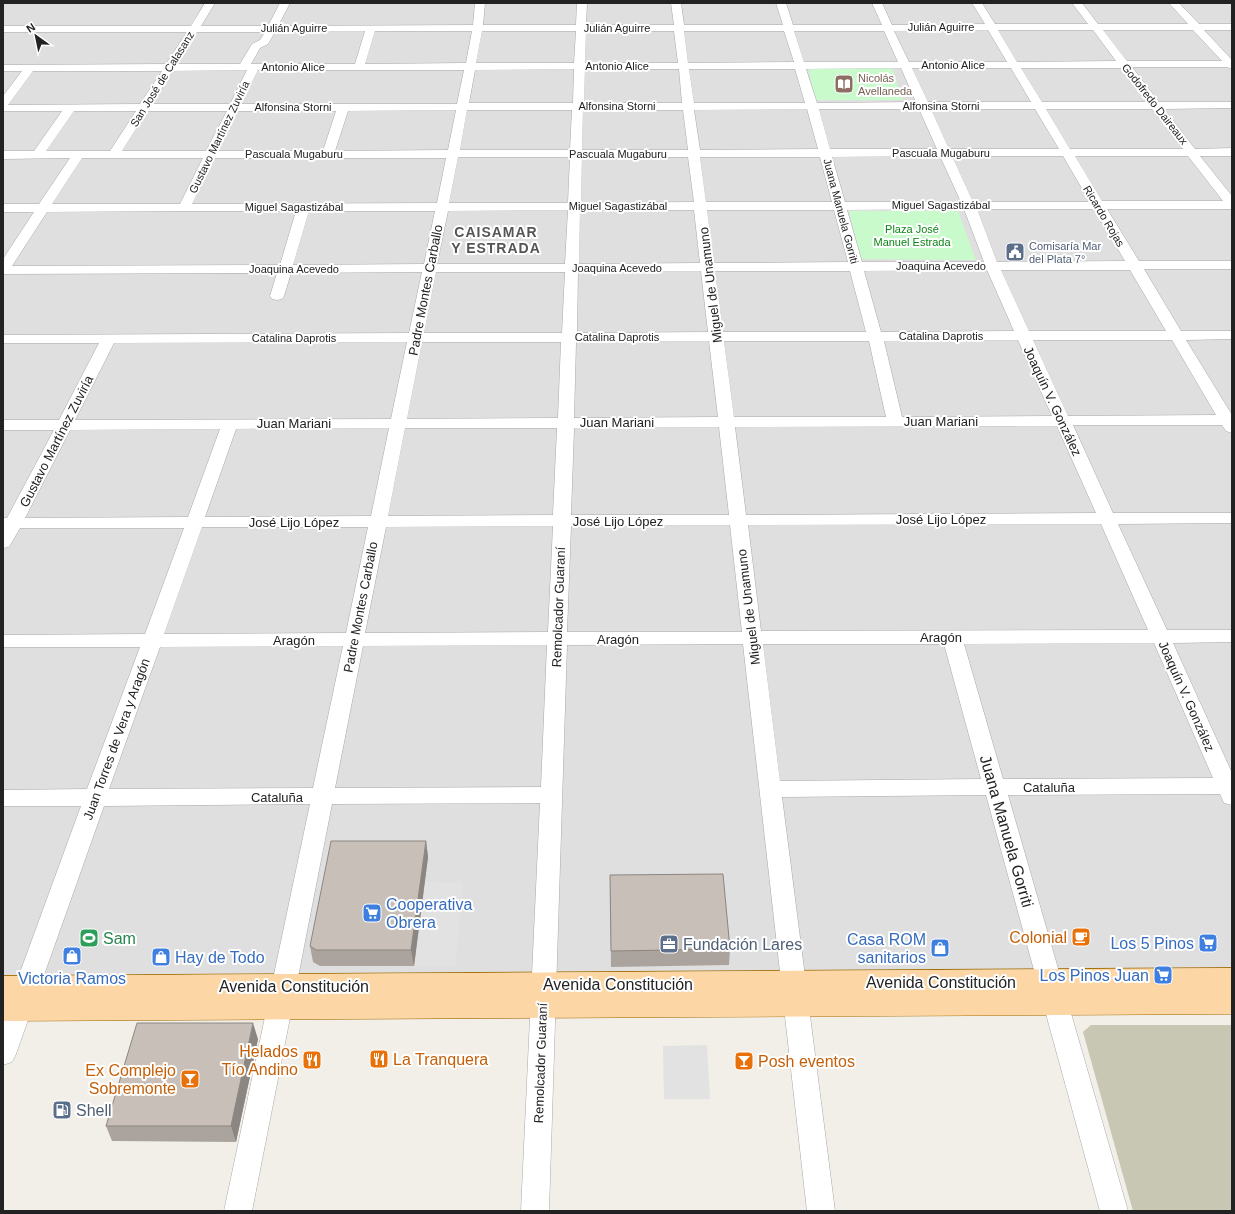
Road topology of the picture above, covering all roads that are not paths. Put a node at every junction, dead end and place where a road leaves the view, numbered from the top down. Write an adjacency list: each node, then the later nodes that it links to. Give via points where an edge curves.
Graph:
1 (210, 3): 16 (street, San José de Calasanz)
2 (285, 3): 17 (street, Gustavo Martínez Zuviría)
3 (480, 3): 19 (street, Padre Montes Carballo)
4 (582, 3): 20 (street, Remolcador Guaraní)
5 (676, 3): 21 (street, Miguel de Unamuno)
6 (781, 3): 22 (street, Juana Manuela Gorriti)
7 (876, 3): 11 (street, Joaquín V. González)
8 (977, 3): 12 (street, Ricardo Rojas)
9 (1077, 3): 13 (street, Godofredo Daireaux)
10 (1174, 3): 14 (street)
11 (888, 27): 12 (street, Julián Aguirre); 22 (street, Julián Aguirre); 25 (street, Joaquín V. González)
12 (992, 27): 13 (street, Julián Aguirre); 26 (street, Ricardo Rojas)
13 (1096, 27): 14 (street, Julián Aguirre); 24 (street, Godofredo Daireaux)
14 (1196, 27): 15 (street, Julián Aguirre); 27 (street)
15 (1232, 27)
16 (194, 28): 17 (street, Julián Aguirre); 23 (street, Julián Aguirre); 36 (street, San José de Calasanz)
17 (270, 28): 18 (street, Julián Aguirre); 31 (street, Gustavo Martínez Zuviría, via 264,42 256,46)
18 (371, 28): 19 (street, Julián Aguirre); 32 (street)
19 (478, 28): 20 (street, Julián Aguirre); 33 (street, Padre Montes Carballo)
20 (581, 28): 21 (street, Julián Aguirre); 28 (street, Remolcador Guaraní)
21 (678, 28): 22 (street, Julián Aguirre); 29 (street, Miguel de Unamuno)
22 (788, 28): 30 (street, Juana Manuela Gorriti)
23 (3, 29)
24 (1124, 64): 26 (street, Antonio Alice); 27 (street, Antonio Alice); 39 (street, Godofredo Daireaux)
25 (906, 65): 26 (street, Antonio Alice); 30 (street, Antonio Alice); 45 (street, Joaquín V. González)
26 (1015, 65): 38 (street, Ricardo Rojas)
27 (1231, 65)
28 (580, 66): 29 (street, Antonio Alice); 33 (street, Antonio Alice); 42 (street, Remolcador Guaraní)
29 (683, 66): 30 (street, Antonio Alice); 43 (street, Miguel de Unamuno)
30 (801, 66): 44 (street, Juana Manuela Gorriti)
31 (249, 67): 32 (street, Antonio Alice); 36 (street, Antonio Alice); 48 (street, Gustavo Martínez Zuviría)
32 (359, 67): 33 (street, Antonio Alice)
33 (470, 67): 41 (street, Padre Montes Carballo)
34 (3, 68): 35 (street, Antonio Alice)
35 (30, 68): 36 (street, Antonio Alice); 37 (street)
36 (169, 68): 47 (street, San José de Calasanz)
37 (3, 104)
38 (1039, 105): 39 (street, Alfonsina Storni); 45 (street, Alfonsina Storni); 52 (street, Ricardo Rojas)
39 (1156, 105): 40 (street, Alfonsina Storni); 53 (street, Godofredo Daireaux)
40 (1232, 105)
41 (462, 106): 42 (street, Alfonsina Storni); 49 (street, Alfonsina Storni); 57 (street, Padre Montes Carballo)
42 (578, 106): 43 (street, Alfonsina Storni); 58 (street, Remolcador Guaraní)
43 (688, 106): 44 (street, Alfonsina Storni); 59 (street, Miguel de Unamuno)
44 (812, 106): 45 (street, Alfonsina Storni); 55 (street, Juana Manuela Gorriti)
45 (923, 106): 51 (street, Joaquín V. González)
46 (71, 107): 47 (street, Alfonsina Storni); 50 (street, Alfonsina Storni); 61 (street)
47 (144, 107): 48 (street, Alfonsina Storni); 63 (street, San José de Calasanz)
48 (233, 107): 49 (street, Alfonsina Storni); 64 (street, Gustavo Martínez Zuviría)
49 (343, 107): 56 (street)
50 (3, 108)
51 (944, 152): 52 (street, Pascuala Mugaburu); 55 (street, Pascuala Mugaburu); 70 (street, Joaquín V. González)
52 (1066, 152): 53 (street, Pascuala Mugaburu); 65 (street, Ricardo Rojas)
53 (1192, 152): 54 (street, Pascuala Mugaburu); 66 (street, Godofredo Daireaux)
54 (1232, 152)
55 (825, 153): 59 (street, Pascuala Mugaburu); 69 (street, Juana Manuela Gorriti)
56 (328, 154): 57 (street, Pascuala Mugaburu); 64 (street, Pascuala Mugaburu)
57 (453, 154): 58 (street, Pascuala Mugaburu); 72 (street, Padre Montes Carballo)
58 (576, 154): 59 (street, Pascuala Mugaburu); 67 (street, Remolcador Guaraní)
59 (693, 154): 68 (street, Miguel de Unamuno)
60 (3, 155): 61 (street, Pascuala Mugaburu)
61 (37, 155): 62 (street, Pascuala Mugaburu)
62 (78, 155): 63 (street, Pascuala Mugaburu); 74 (street)
63 (114, 155): 64 (street, Pascuala Mugaburu)
64 (210, 155): 75 (street, Gustavo Martínez Zuviría)
65 (1098, 205): 66 (street, Miguel Sagastizábal); 70 (street, Miguel Sagastizábal); 78 (street, Ricardo Rojas)
66 (1232, 205)
67 (574, 206): 68 (street, Miguel Sagastizábal); 72 (street, Miguel Sagastizábal); 82 (street, Remolcador Guaraní)
68 (700, 206): 69 (street, Miguel Sagastizábal); 79 (street, Miguel de Unamuno)
69 (839, 206): 70 (street, Miguel Sagastizábal); 80 (street, Juana Manuela Gorriti)
70 (969, 206): 77 (street, Joaquín V. González)
71 (304, 207): 72 (street, Miguel Sagastizábal); 75 (street, Miguel Sagastizábal); 83 (street)
72 (442, 207): 81 (street, Padre Montes Carballo)
73 (3, 208): 74 (street, Miguel Sagastizábal)
74 (42, 208): 75 (street, Miguel Sagastizábal); 84 (street)
75 (184, 208)
76 (1232, 265): 78 (street, Joaquina Acevedo)
77 (992, 266): 78 (street, Joaquina Acevedo); 80 (street, Joaquina Acevedo); 89 (street, Joaquín V. González)
78 (1134, 266): 86 (street, Ricardo Rojas)
79 (707, 267): 80 (street, Joaquina Acevedo); 82 (street, Joaquina Acevedo); 91 (street, Miguel de Unamuno)
80 (856, 267): 88 (street, Juana Manuela Gorriti)
81 (429, 268): 82 (street, Joaquina Acevedo); 83 (street, Joaquina Acevedo); 92 (street, Padre Montes Carballo)
82 (572, 268): 90 (street, Remolcador Guaraní)
83 (285, 269): 84 (street, Joaquina Acevedo); 85 (street)
84 (3, 270)
85 (277, 296)
86 (1176, 335): 87 (street, Catalina Daprotis); 89 (street, Catalina Daprotis); 100 (street, Ricardo Rojas)
87 (1232, 335)
88 (874, 336): 89 (street, Catalina Daprotis); 91 (street, Catalina Daprotis); 96 (street, Juana Manuela Gorriti)
89 (1024, 336): 95 (street, Joaquín V. González)
90 (569, 337): 91 (street, Catalina Daprotis); 92 (street, Catalina Daprotis); 97 (street, Remolcador Guaraní)
91 (716, 337): 98 (street, Miguel de Unamuno)
92 (415, 338): 94 (street, Catalina Daprotis); 99 (street, Padre Montes Carballo)
93 (3, 339): 94 (street, Catalina Daprotis)
94 (109, 339): 101 (street, Gustavo Martínez Zuviría)
95 (1062, 420): 96 (street, Juan Mariani); 100 (street, Juan Mariani); 105 (street, Joaquín V. González)
96 (895, 421): 98 (street, Juan Mariani)
97 (566, 422): 98 (street, Juan Mariani); 99 (street, Juan Mariani); 107 (street, Remolcador Guaraní)
98 (726, 422): 106 (street, Miguel de Unamuno)
99 (398, 423): 102 (street, Juan Mariani); 109 (street, Padre Montes Carballo)
100 (1230, 423)
101 (64, 424): 102 (street, Juan Mariani); 103 (street, Juan Mariani); 110 (street, Gustavo Martínez Zuviría)
102 (230, 424): 108 (street, Juan Torres de Vera y Aragón)
103 (3, 425)
104 (1232, 518): 105 (street, José Lijo López)
105 (1107, 519): 106 (street, José Lijo López); 114 (street, Joaquín V. González)
106 (738, 520): 107 (street, José Lijo López); 115 (street, Miguel de Unamuno)
107 (562, 521): 109 (street, José Lijo López); 116 (street, Remolcador Guaraní)
108 (194, 522): 109 (street, José Lijo López); 110 (street, José Lijo López); 119 (street, Juan Torres de Vera y Aragón)
109 (378, 522): 117 (street, Padre Montes Carballo)
110 (8, 523): 111 (street, Gustavo Martínez Zuviría)
111 (3, 542)
112 (952, 636): 114 (street, Aragón); 115 (street, Aragón); 120 (street, Juana Manuela Gorriti)
113 (1232, 636): 114 (street, Aragón)
114 (1161, 637): 122 (street, Joaquín V. González)
115 (752, 638): 116 (street, Aragón); 121 (street, Miguel de Unamuno)
116 (557, 639): 117 (street, Aragón); 123 (street, Remolcador Guaraní)
117 (354, 640): 119 (street, Aragón); 124 (street, Padre Montes Carballo)
118 (3, 641): 119 (street, Aragón)
119 (152, 641): 125 (street, Juan Torres de Vera y Aragón)
120 (994, 786): 121 (street, Cataluña); 122 (street, Cataluña); 128 (street, Juana Manuela Gorriti)
121 (770, 789): 129 (street, Miguel de Unamuno)
122 (1230, 790)
123 (551, 795): 124 (street, Cataluña); 130 (street, Remolcador Guaraní)
124 (322, 796): 125 (street, Cataluña); 131 (street, Padre Montes Carballo)
125 (95, 797): 126 (street, Cataluña); 132 (street, Juan Torres de Vera y Aragón)
126 (3, 798)
127 (1232, 980): 128 (main road, Avenida Constitución)
128 (1053, 992): 129 (main road, Avenida Constitución); 133 (main road, Avenida Constitución); 138 (street, Juana Manuela Gorriti)
129 (795, 994): 130 (main road, Avenida Constitución); 137 (street, Miguel de Unamuno)
130 (543, 995): 131 (main road, Avenida Constitución); 136 (street, Remolcador Guaraní)
131 (281, 997): 132 (main road, Avenida Constitución); 135 (street, Padre Montes Carballo)
132 (13, 998): 134 (street, Juan Torres de Vera y Aragón)
133 (1232, 1002)
134 (3, 1054)
135 (238, 1211)
136 (535, 1211)
137 (821, 1211)
138 (1114, 1211)

